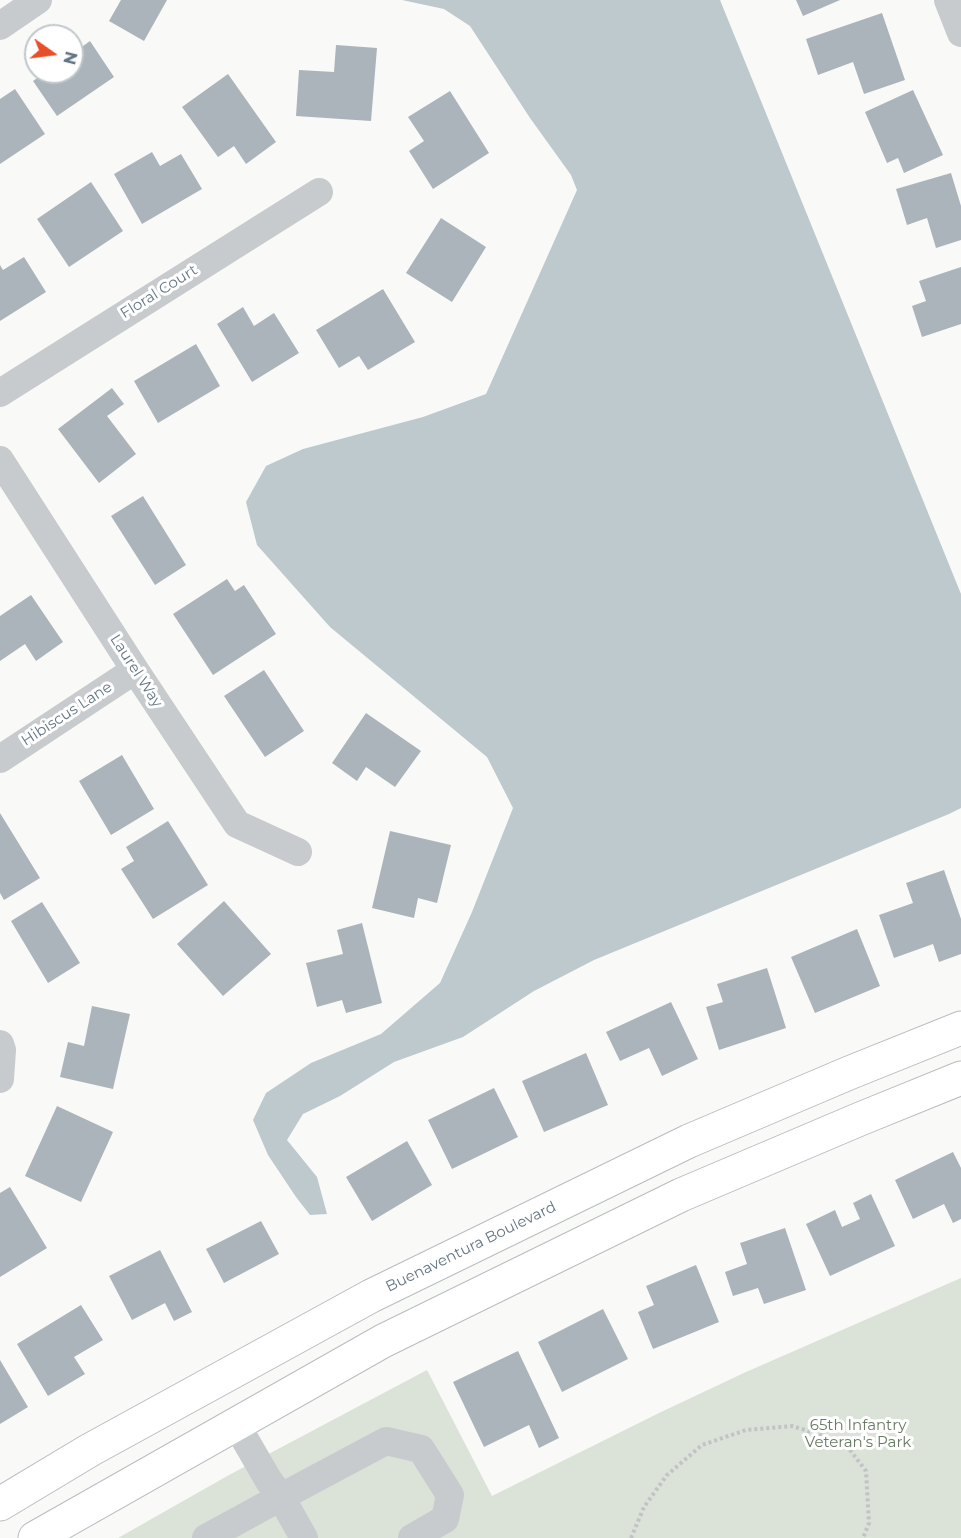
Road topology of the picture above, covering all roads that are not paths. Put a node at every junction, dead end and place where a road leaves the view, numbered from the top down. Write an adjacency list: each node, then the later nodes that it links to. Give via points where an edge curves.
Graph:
1 (38, 0): 3 (street)
2 (948, 0): 4 (street)
3 (0, 26)
4 (961, 33)
5 (319, 192): 6 (street, Floral Court)
6 (0, 393)
7 (0, 459): 8 (street, Laurel Way)
8 (135, 670): 9 (street, Hibiscus Lane); 10 (street, Laurel Way, via 237,824)
9 (0, 759)
10 (298, 852)
11 (961, 1028): 17 (main road, Buenaventura Boulevard, via 689,1142 371,1296 90,1450)
12 (0, 1044): 14 (street)
13 (961, 1078): 15 (main road, via 681,1195 383,1341)
14 (0, 1079)
15 (236, 1424): 16 (street); 18 (main road)
16 (281, 1497): 19 (street); 20 (street); 21 (street, via 386,1441 421,1449 450,1495 445,1519)
17 (0, 1504)
18 (35, 1538)
19 (206, 1538)
20 (304, 1538)
21 (412, 1538)

